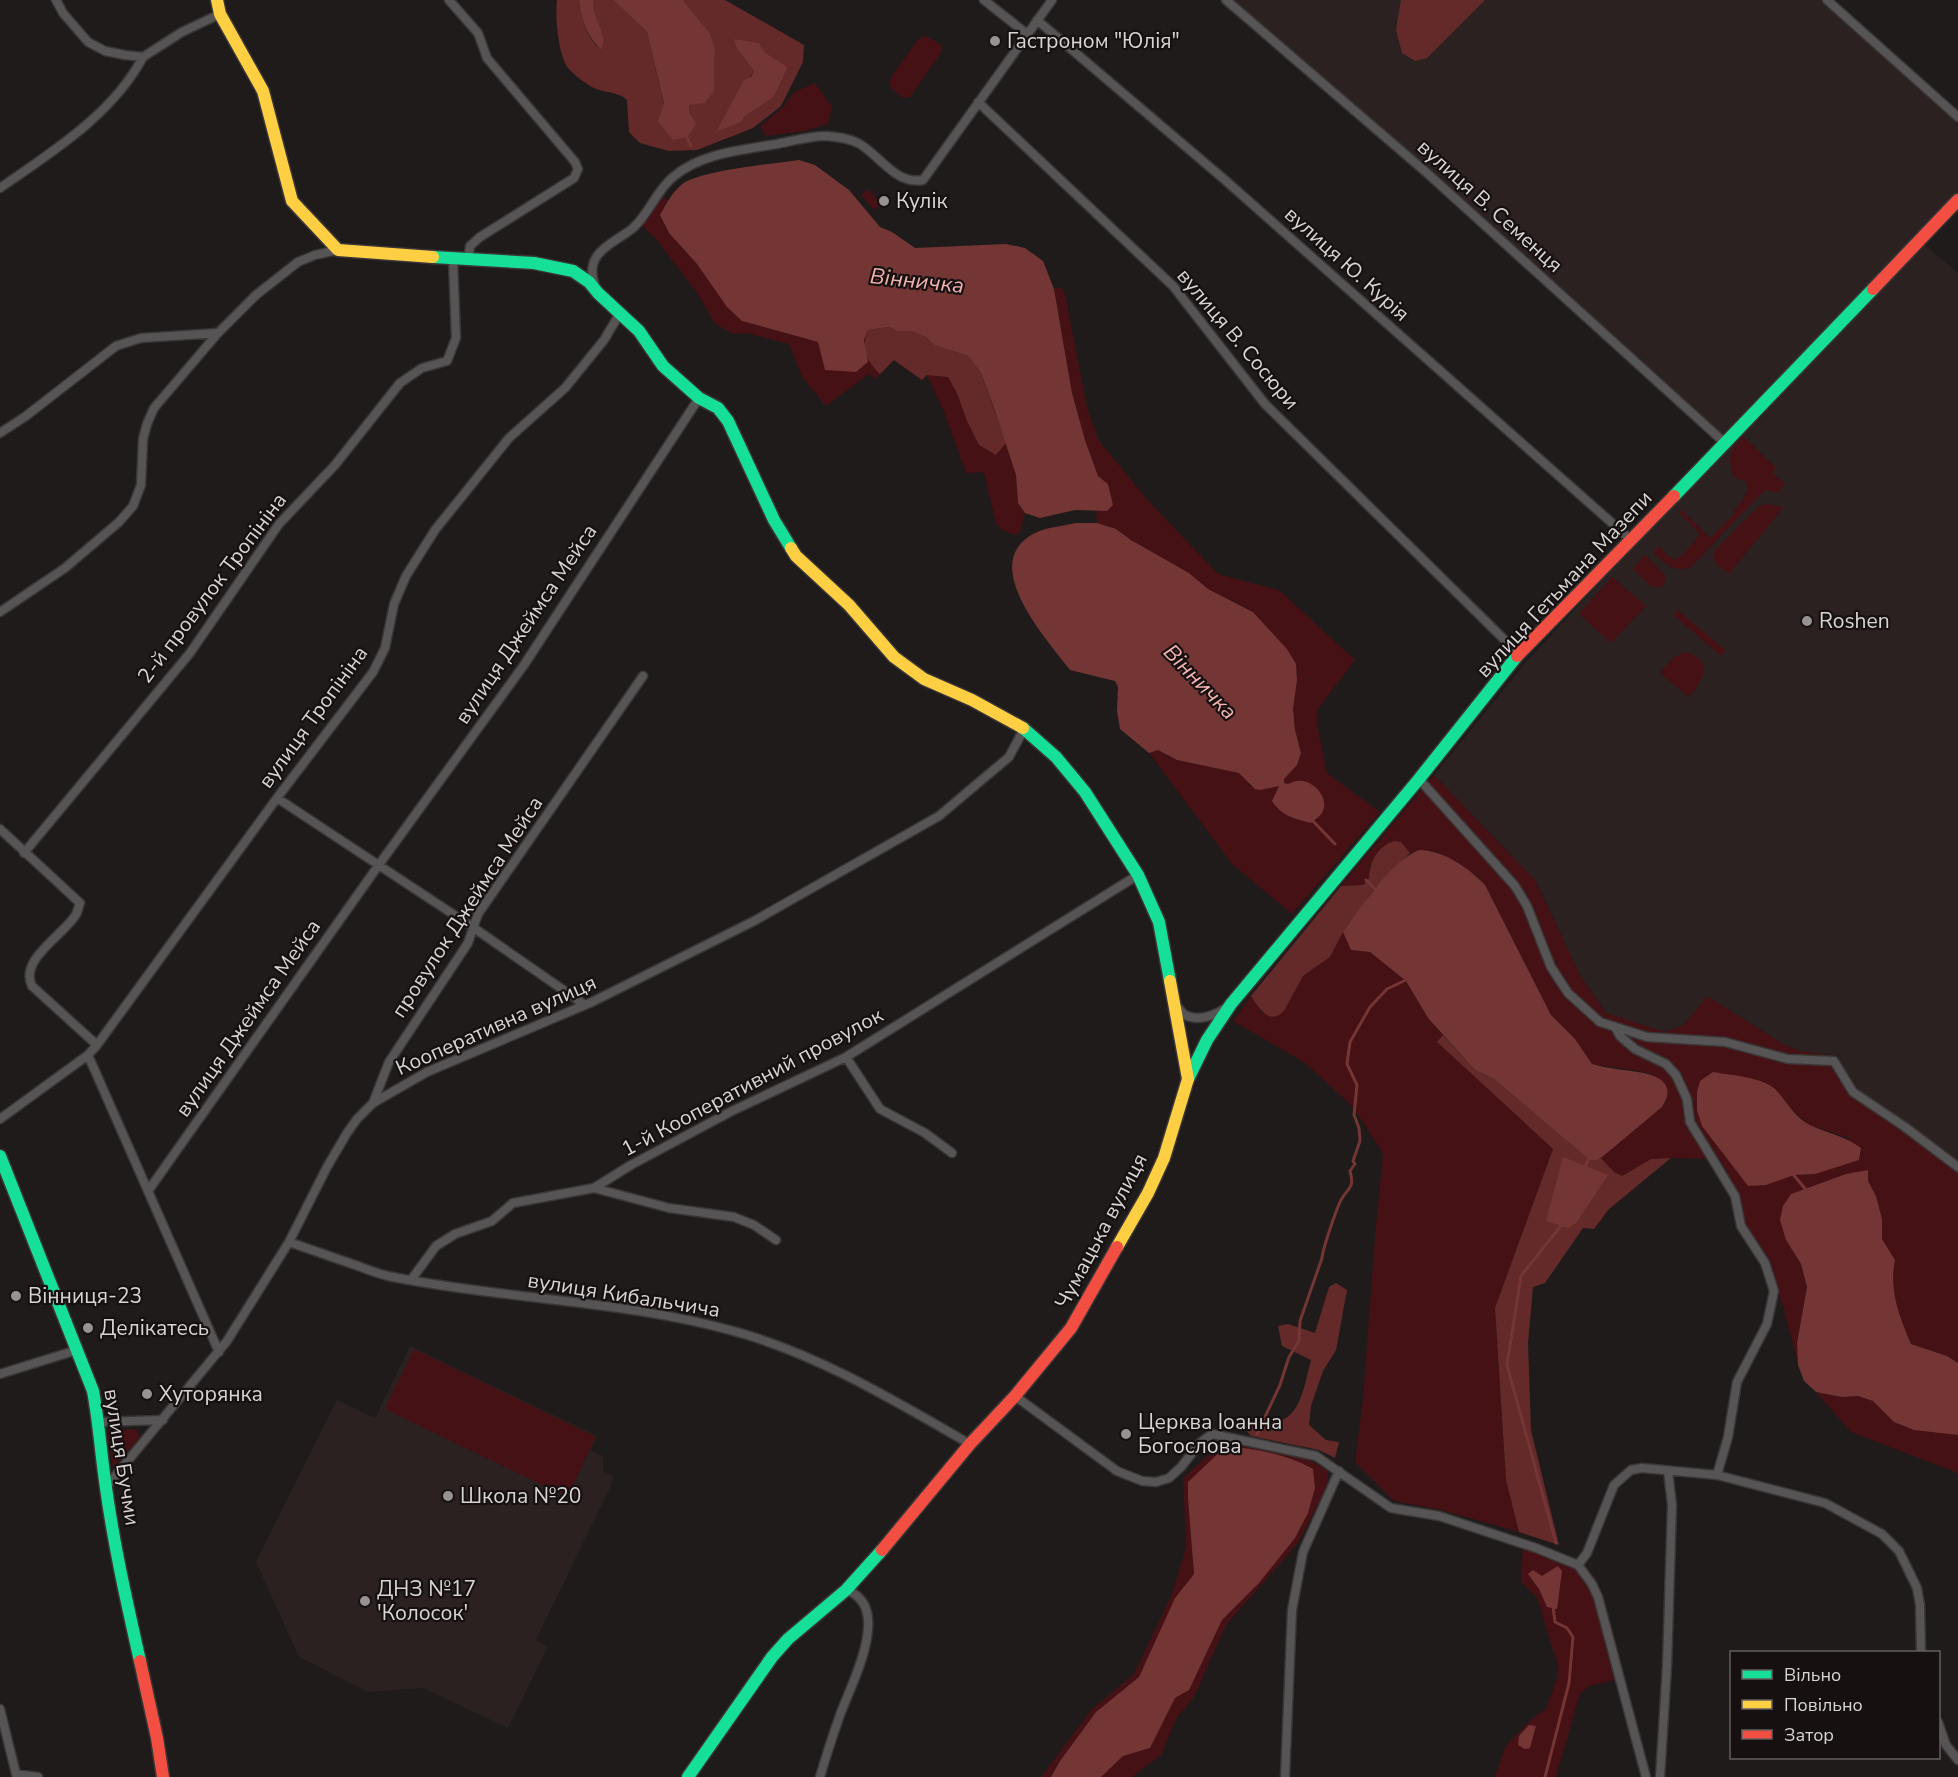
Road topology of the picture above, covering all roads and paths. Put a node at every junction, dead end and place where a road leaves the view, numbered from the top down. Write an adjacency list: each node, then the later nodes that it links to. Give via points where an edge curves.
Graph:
1 (56, 0): 11 (street, via 88,42 105,51)
2 (217, 0): 8 (street)
3 (448, 0): 18 (street, via 477,33 487,58 578,169 574,178 480,237 471,246)
4 (984, 0): 10 (street)
5 (1052, 0): 9 (street)
6 (1226, 0): 24 (street, вулиця В. Семенця, via 1427,173)
7 (1827, 0): 13 (street)
8 (220, 14): 11 (street); 16 (street, via 263,91 292,201)
9 (1037, 20): 10 (street); 25 (street, вулиця Ю. Курія, via 1225,180)
10 (1027, 34): 12 (street)
11 (143, 57): 14 (street, via 133,77 97,115)
12 (978, 102): 19 (street, via 922,180 901,178 858,143 825,136 717,155 696,164 674,176 635,226 597,254 591,267); 27 (street, вулиця В. Сосюри, via 1173,286 1265,404)
13 (1958, 117)
14 (0, 188)
15 (1958, 200): 24 (street, вулиця Гетьмана Мазепи)
16 (338, 250): 17 (street, Чумацька вулиця); 21 (street, via 298,261)
17 (453, 259): 18 (street, Чумацька вулиця); 33 (street, 2-й провулок Тропініна, via 456,338 447,361 422,368 400,383 335,465 279,524 190,653)
18 (468, 260): 19 (street, Чумацька вулиця, via 534,263 573,270)
19 (597, 293): 20 (street, Чумацька вулиця)
20 (620, 313): 22 (street, Чумацька вулиця, via 663,366); 31 (street, вулиця Тропініна, via 604,340 565,388 509,438 435,530 406,576 374,672)
21 (218, 333): 23 (street, via 141,338 116,346); 26 (street, via 154,408 143,439 141,485 133,506 64,568)
22 (699, 398): 29 (street, Чумацька вулиця, via 718,408 728,421 774,520 796,556 849,605 894,657 924,679); 34 (street, вулиця Джеймса Мейса, via 524,665)
23 (0, 433)
24 (1726, 444): 25 (street, вулиця Гетьмана Мазепи)
25 (1630, 539): 27 (street, вулиця Гетьмана Мазепи)
26 (0, 612)
27 (1519, 654): 30 (street, вулиця Гетьмана Мазепи)
28 (643, 676): 36 (street, провулок Джеймса Мейса, via 478,914)
29 (1024, 729): 35 (street, Чумацька вулиця, via 1056,757 1085,792); 39 (street, Кооперативна вулиця, via 1009,757 939,816 754,921)
30 (1419, 779): 38 (street, вулиця Гетьмана Мазепи); 40 (street, via 1515,886 1551,967 1568,993 1600,1022)
31 (277, 798): 34 (street); 41 (street, вулиця Тропініна)
32 (0, 829): 33 (street)
33 (24, 853): 41 (street, via 80,903 76,915 34,960 28,978)
34 (378, 866): 36 (street); 51 (street, вулиця Джеймса Мейса)
35 (1138, 875): 37 (street, Чумацька вулиця, via 1159,921); 43 (street, 1-й Кооперативний провулок)
36 (474, 928): 39 (street); 45 (street, провулок Джеймса Мейса, via 389,1062)
37 (1173, 1002): 38 (street, via 1185,1015 1199,1018 1215,1015); 44 (street, Чумацька вулиця)
38 (1231, 1004): 44 (street, вулиця Гетьмана Мазепи)
39 (585, 1005): 45 (street, Кооперативна вулиця, via 428,1072)
40 (1615, 1028): 49 (street, via 1647,1037 1725,1042 1788,1059 1834,1061 1853,1092); 64 (street, via 1635,1049 1666,1064 1676,1075 1687,1099 1690,1122 1734,1196 1741,1226 1765,1263 1774,1290 1767,1324 1737,1382)
41 (97, 1045): 42 (street, вулиця Тропініна)
42 (88, 1055): 46 (street, вулиця Тропініна); 51 (street)
43 (846, 1057): 47 (street, via 880,1109); 50 (street, 1-й Кооперативний провулок, via 732,1111)
44 (1188, 1079): 58 (street, Чумацька вулиця, via 1164,1158 1148,1193 1071,1328)
45 (373, 1103): 53 (street, Кооперативна вулиця, via 347,1133)
46 (0, 1119)
47 (952, 1153)
48 (0, 1156): 55 (street, вулиця Бучми)
49 (1958, 1167)
50 (594, 1188): 52 (street, via 669,1208 734,1216); 54 (street, 1-й Кооперативний провулок, via 513,1203 492,1221 436,1246)
51 (148, 1191): 56 (street)
52 (776, 1240)
53 (289, 1242): 54 (street, вулиця Кибальчича); 56 (street, Кооперативна вулиця)
54 (411, 1280): 61 (street, вулиця Кибальчича, via 574,1301 738,1332 860,1381)
55 (77, 1350): 57 (street); 60 (street, вулиця Бучми, via 93,1391)
56 (219, 1352): 59 (street, Кооперативна вулиця)
57 (0, 1374)
58 (1015, 1396): 61 (street, Чумацька вулиця); 62 (street, via 1117,1471 1142,1481 1169,1478 1212,1434 1316,1456)
59 (163, 1420): 60 (street); 65 (street, Кооперативна вулиця)
60 (99, 1422): 65 (street, вулиця Бучми)
61 (970, 1444): 67 (street, Чумацька вулиця)
62 (1338, 1471): 66 (street, via 1390,1509 1439,1516); 76 (street, via 1303,1552 1292,1610)
63 (1668, 1471): 64 (street); 66 (street, via 1631,1470 1614,1485 1587,1553); 78 (street, via 1672,1505)
64 (1717, 1475): 68 (street, via 1825,1503 1882,1534 1899,1551 1917,1588)
65 (105, 1486): 73 (street, вулиця Бучми)
66 (1578, 1565): 77 (street, via 1598,1597)
67 (846, 1590): 74 (street, Чумацька вулиця, via 772,1657); 75 (street, via 864,1601 866,1643)
68 (1921, 1651)
69 (0, 1709): 72 (street, via 16,1774)
70 (1940, 1728): 71 (street)
71 (1958, 1760)
72 (38, 1777)
73 (163, 1777)
74 (688, 1777)
75 (820, 1777)
76 (1285, 1777)
77 (1646, 1777)
78 (1660, 1777)

